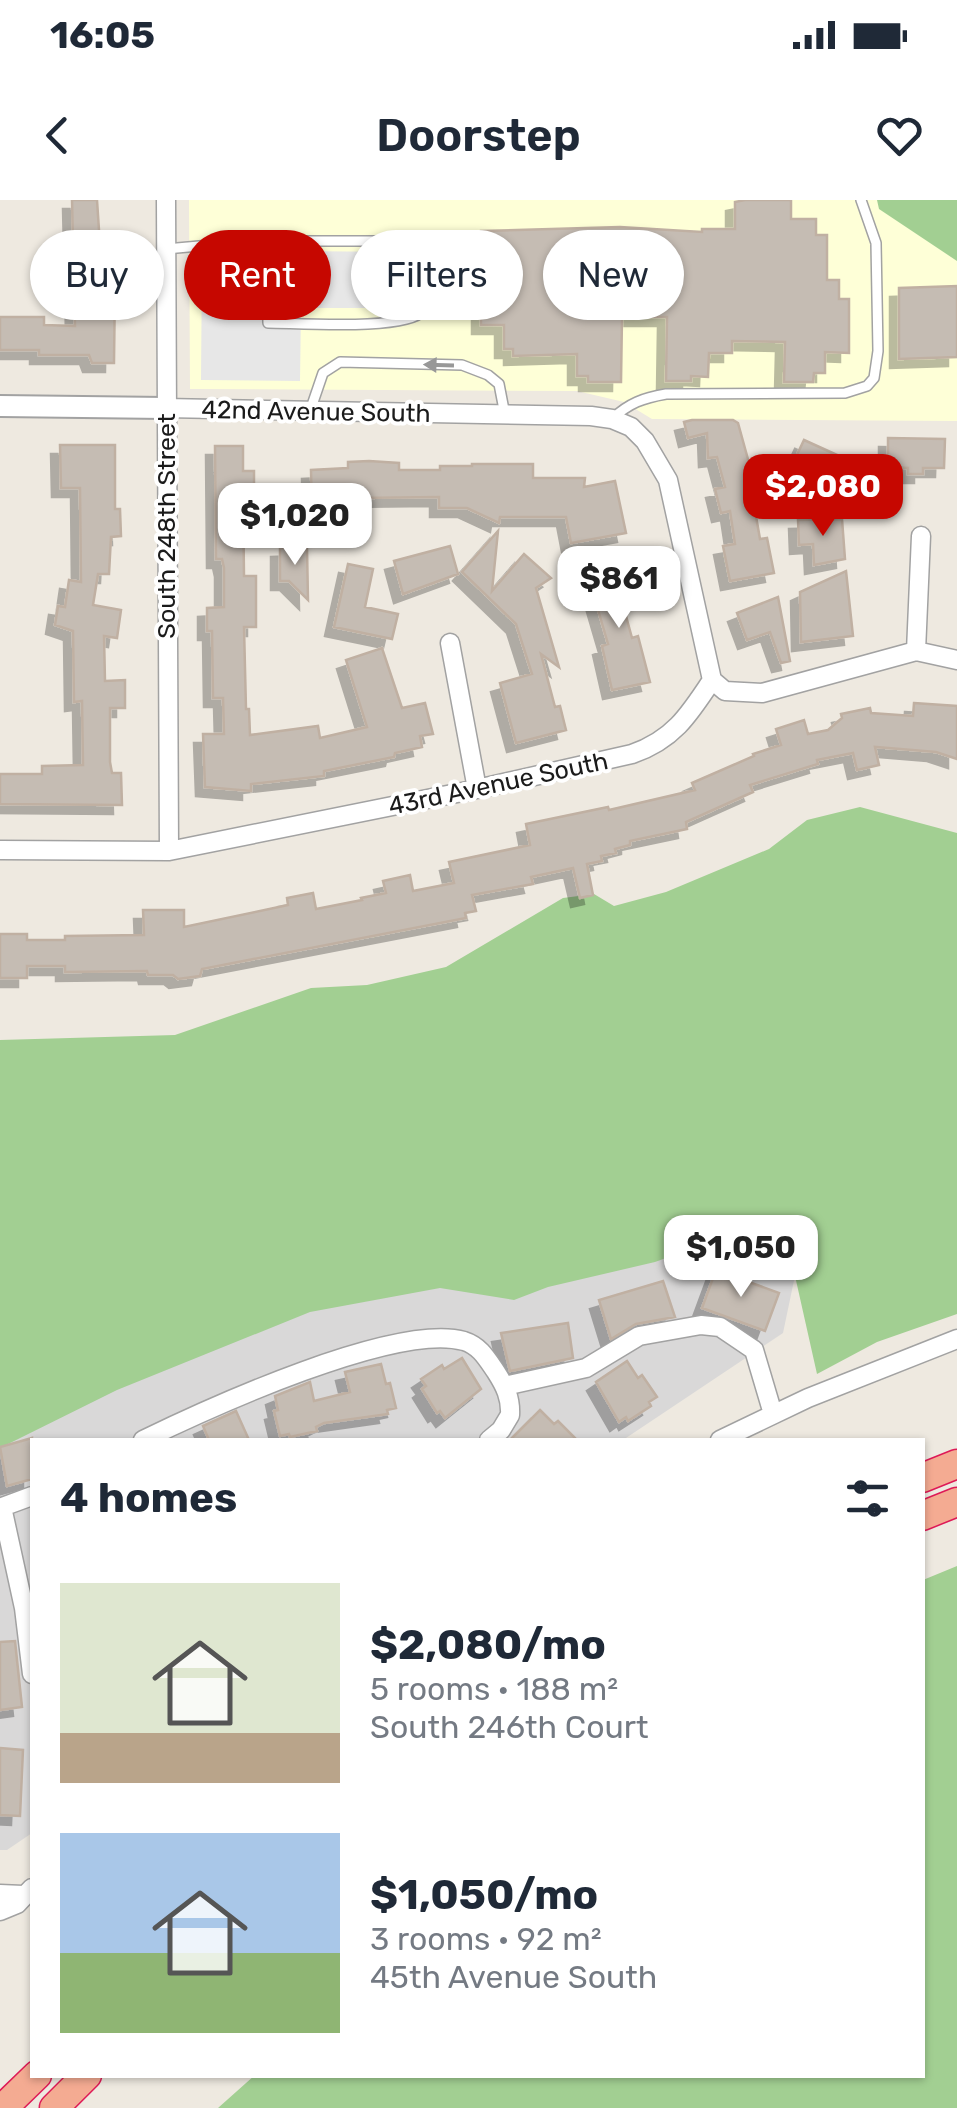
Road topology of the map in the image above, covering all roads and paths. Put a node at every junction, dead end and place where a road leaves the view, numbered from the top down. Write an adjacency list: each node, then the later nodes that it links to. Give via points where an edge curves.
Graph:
1 (166, 200): 5 (street, South 248th Street)
2 (861, 200): 10 (lane, via 876,243 878,352 867,386 845,393 666,394 642,398)
3 (254, 240): 3 (lane, via 268,252 268,323 400,324 427,303 427,258 410,241)
4 (184, 247): 5 (lane)
5 (166, 249): 7 (street, South 248th Street)
6 (0, 406): 7 (street, 42nd Avenue South)
7 (166, 408): 8 (street, 42nd Avenue South); 18 (street, South 248th Street)
8 (310, 410): 9 (street, 42nd Avenue South); 9 (lane, one-way to 8, via 498,384 476,369 340,362 323,373)
9 (505, 415): 10 (street, 42nd Avenue South)
10 (612, 419): 15 (street, 42nd Avenue South, via 645,441 668,480)
11 (921, 536): 13 (street)
12 (450, 643): 16 (street)
13 (916, 652): 14 (street); 15 (street, via 762,692 725,691)
14 (957, 660)
15 (712, 680): 16 (street, 43rd Avenue South, via 674,732 654,746)
16 (477, 789): 18 (street, 43rd Avenue South)
17 (0, 850): 18 (street, 43rd Avenue South)
18 (169, 851)
19 (957, 1339): 21 (street)
20 (505, 1386): 21 (street, via 586,1368 639,1336 701,1324 754,1350); 22 (street, via 476,1346 420,1340 312,1368); 23 (street, via 510,1415)
21 (774, 1414): 24 (street)
22 (148, 1438)
23 (491, 1438)
24 (724, 1438)
25 (957, 1464): 26 (highway)
26 (925, 1477)
27 (30, 1497): 29 (street)
28 (957, 1502): 30 (highway)
29 (2, 1506): 31 (street)
30 (925, 1515)
31 (30, 1658)
32 (28, 1892): 33 (street); 34 (street)
33 (0, 1894)
34 (0, 1911)
35 (34, 2078): 37 (highway)
36 (84, 2078): 38 (highway)
37 (3, 2108)
38 (54, 2108)

